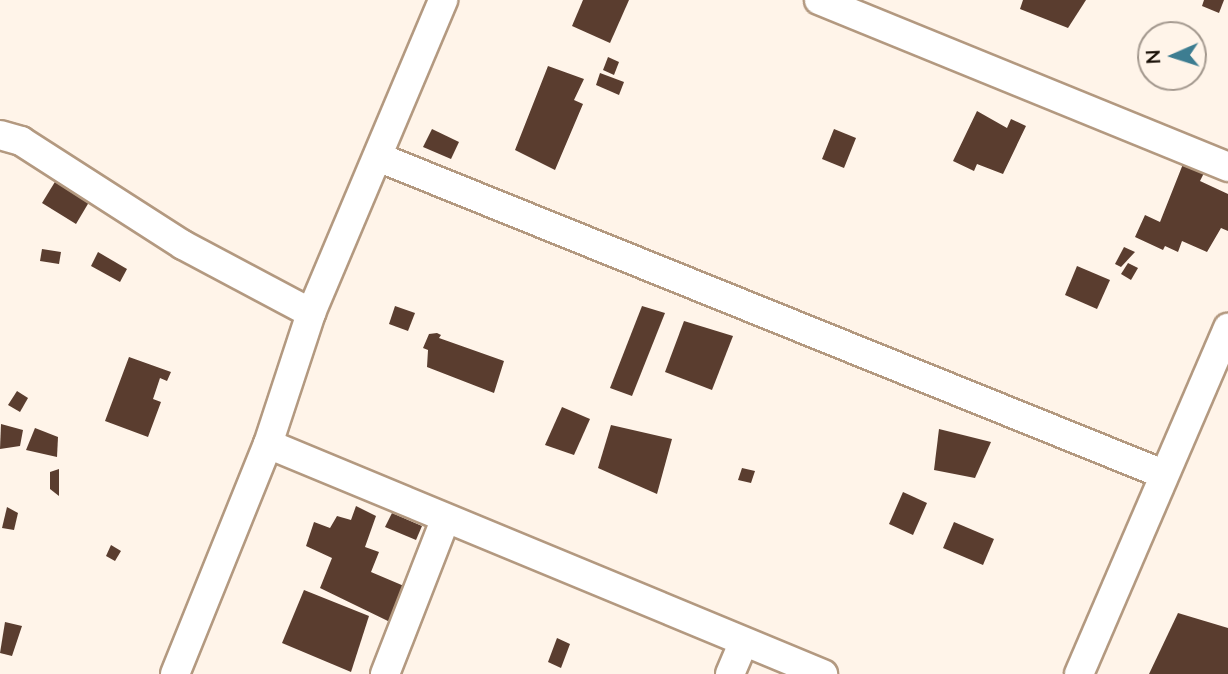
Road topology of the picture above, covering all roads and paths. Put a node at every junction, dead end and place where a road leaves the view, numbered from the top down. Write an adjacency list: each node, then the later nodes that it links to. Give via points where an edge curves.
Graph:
1 (443, 0): 4 (street)
2 (819, 0): 5 (street)
3 (0, 135): 6 (street, via 21,141 183,244)
4 (378, 157): 6 (street); 9 (street)
5 (1228, 167)
6 (311, 313): 8 (street)
7 (1228, 328): 9 (street)
8 (268, 444): 10 (street); 12 (street)
9 (1163, 474): 16 (street)
10 (445, 520): 11 (street); 13 (street)
11 (743, 643): 14 (street); 15 (street)
12 (174, 674)
13 (385, 674)
14 (730, 674)
15 (824, 674)
16 (1079, 674)

